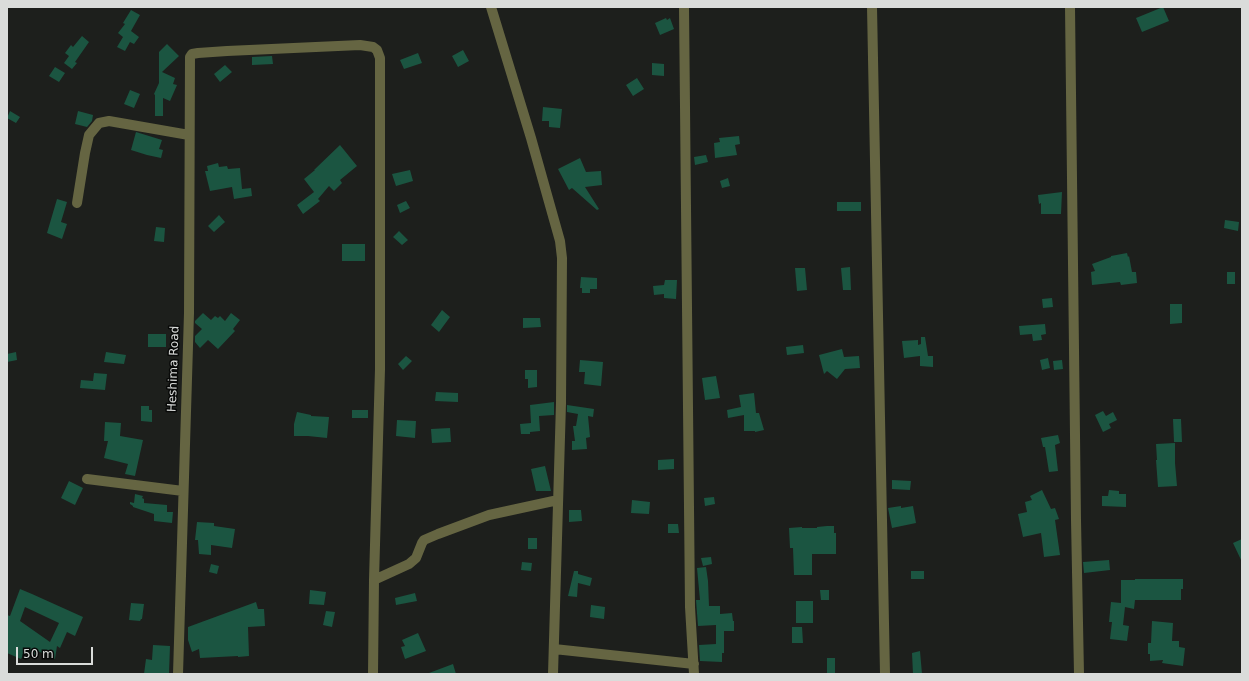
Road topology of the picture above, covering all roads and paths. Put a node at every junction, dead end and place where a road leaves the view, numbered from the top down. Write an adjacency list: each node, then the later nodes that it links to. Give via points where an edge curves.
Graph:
1 (491, 7): 9 (street, via 560,241 562,403)
2 (684, 7): 12 (street, via 690,607)
3 (872, 7): 16 (street)
4 (1070, 7): 17 (street)
5 (189, 135): 6 (street, via 110,121 99,123 89,135); 8 (street, Heshima Road, via 189,313); 10 (street, Heshima Road, via 192,54 360,45 373,47 379,54 380,370)
6 (77, 203)
7 (87, 479): 8 (street)
8 (183, 491): 13 (street, Heshima Road)
9 (558, 500): 10 (street, via 489,515 424,540 416,558 409,564); 11 (street)
10 (374, 580): 14 (street)
11 (554, 649): 12 (street); 15 (street)
12 (694, 669)
13 (178, 674)
14 (373, 674)
15 (553, 674)
16 (885, 674)
17 (1079, 674)

